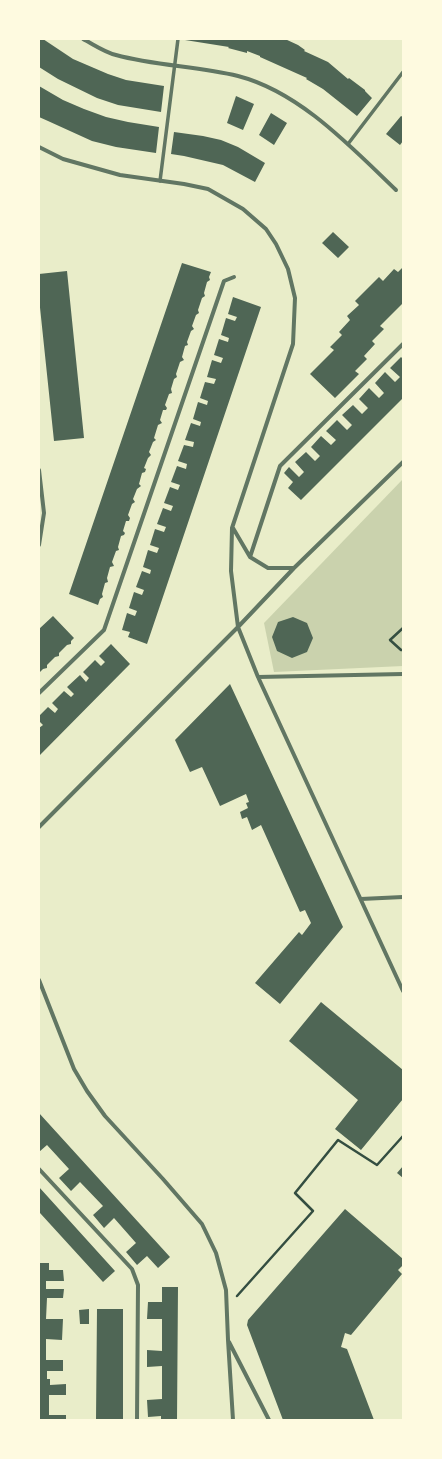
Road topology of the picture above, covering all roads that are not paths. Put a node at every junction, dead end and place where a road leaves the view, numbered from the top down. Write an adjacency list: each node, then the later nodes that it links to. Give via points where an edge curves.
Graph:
1 (83, 39): 3 (street, via 115,55)
2 (178, 39): 3 (street)
3 (174, 66): 5 (street, via 204,68 240,76 276,90 314,115); 7 (street)
4 (403, 72): 5 (street)
5 (348, 144): 8 (street)
6 (39, 147): 7 (street, via 63,159 120,175)
7 (160, 181): 13 (street, via 208,189 254,218 266,229 276,244 288,269 295,298 293,344)
8 (396, 190)
9 (234, 277): 20 (street, via 224,281 104,630)
10 (403, 344): 15 (street, via 280,466)
11 (403, 462): 16 (street)
12 (39, 470): 14 (street, via 44,513)
13 (232, 528): 15 (street); 17 (street, via 231,571)
14 (39, 546)
15 (250, 557): 16 (street, via 268,568)
16 (294, 568): 17 (street)
17 (238, 627): 19 (street); 21 (street)
18 (403, 674): 19 (street)
19 (258, 677): 23 (street)
20 (39, 693)
21 (39, 826)
22 (403, 897): 23 (street)
23 (361, 899): 25 (street)
24 (39, 980): 27 (street, via 74,1069 87,1091 105,1116 202,1224 216,1253 226,1290)
25 (403, 991)
26 (39, 1169): 28 (street, via 132,1269 138,1285)
27 (228, 1340): 29 (street); 30 (street)
28 (137, 1420)
29 (233, 1420)
30 (269, 1420)

